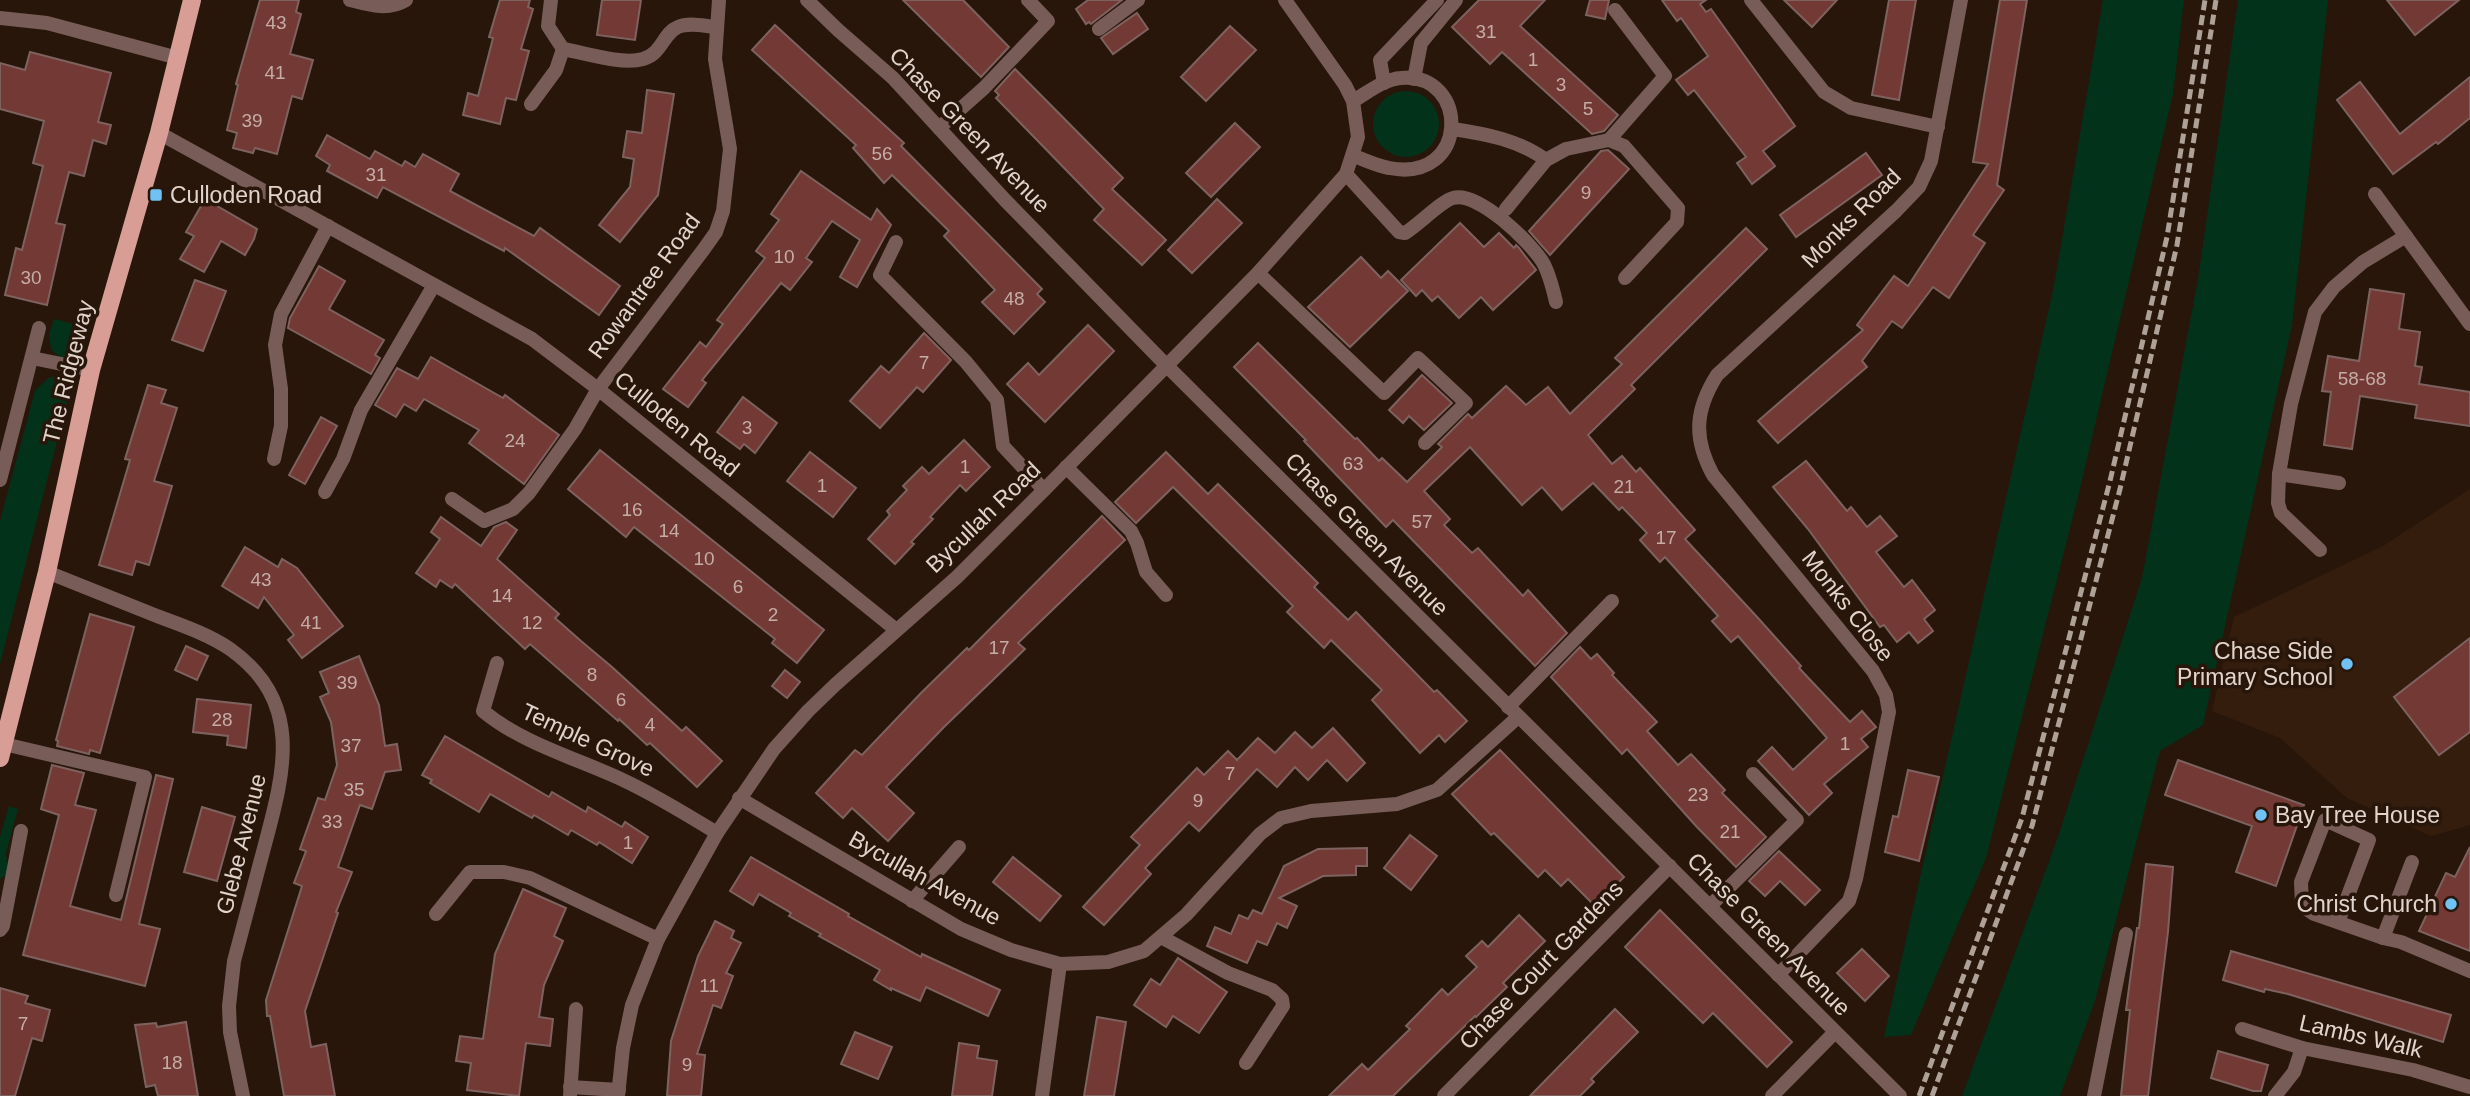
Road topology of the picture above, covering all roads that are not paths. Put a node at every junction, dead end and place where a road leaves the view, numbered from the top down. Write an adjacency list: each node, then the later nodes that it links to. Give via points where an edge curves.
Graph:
1 (192, 0): 19 (main road, The Ridgeway)
2 (351, 0): 3 (street, via 376,7)
3 (406, 0)
4 (551, 0): 18 (street, via 548,26)
5 (719, 0): 16 (street, Rowantree Road)
6 (807, 0): 25 (street, Chase Green Avenue, via 893,78)
7 (1028, 0): 25 (street, via 1048,21)
8 (1138, 0): 17 (street)
9 (1284, 0): 22 (street, Bycullah Road)
10 (1437, 0): 21 (street, via 1380,60)
11 (1456, 0): 20 (street, via 1421,43)
12 (1751, 0): 24 (street, via 1824,92 1851,108)
13 (1961, 0): 24 (street, Monks Road)
14 (1615, 10): 28 (street, via 1665,76)
15 (0, 18): 19 (street, via 47,23)
16 (716, 27): 18 (street, via 677,27 656,54 632,61); 46 (street, Rowantree Road, via 715,59 730,149 723,211 716,232)
17 (1099, 29)
18 (563, 49): 23 (street, via 551,77)
19 (178, 58): 27 (main road, The Ridgeway)
20 (1414, 79): 21 (street); 26 (street, via 1441,95 1450,109)
21 (1384, 83): 22 (street)
22 (1353, 101): 29 (street, Bycullah Road, via 1358,130)
23 (531, 104)
24 (1938, 127): 47 (street, Monks Road, via 1931,162 1919,187 1717,375 1702,404)
25 (939, 128): 44 (street, Chase Green Avenue)
26 (1453, 129): 29 (street, via 1440,155 1413,169 1389,169); 30 (street, via 1499,137)
27 (159, 133): 34 (street, Culloden Road); 45 (main road, The Ridgeway)
28 (1609, 140): 30 (street, via 1566,149); 38 (street, via 1624,146 1678,208 1677,222)
29 (1354, 156): 31 (street, Bycullah Road)
30 (1546, 160): 33 (street)
31 (1346, 174): 37 (street, Bycullah Road); 40 (street, via 1399,232 1421,224 1447,200 1472,198 1515,230 1543,262)
32 (2375, 194): 35 (street)
33 (1506, 209)
34 (328, 226): 39 (street, Culloden Road); 49 (street, via 281,314 275,345 281,426)
35 (2406, 236): 41 (street); 51 (street, via 2363,262 2334,287 2315,312)
36 (896, 242): 54 (street, via 880,275 997,400 1003,446)
37 (1258, 272): 44 (street, Bycullah Road); 48 (street, via 1384,393 1418,358 1466,403)
38 (1625, 278)
39 (434, 285): 46 (street, Culloden Road, via 532,339); 55 (street, via 361,410)
40 (1556, 302)
41 (2470, 324)
42 (38, 328): 43 (street)
43 (32, 358): 45 (street); 52 (street)
44 (1167, 365): 50 (street, Bycullah Road); 64 (street, Chase Green Avenue)
45 (91, 370): 58 (main road, The Ridgeway)
46 (598, 389): 56 (street, Rowantree Road, via 576,429 513,509 484,520); 61 (street, Culloden Road)
47 (1699, 427): 86 (street, Monks Close, via 1703,456 1713,475 1873,671 1889,712 1849,901)
48 (1425, 443)
49 (274, 459)
50 (1066, 467): 54 (street, Bycullah Road); 59 (street, via 1131,531 1146,572)
51 (2278, 474): 53 (street); 57 (street, via 2281,513)
52 (0, 480)
53 (2339, 483)
54 (1044, 490): 61 (street, Bycullah Road, via 957,576)
55 (325, 492)
56 (452, 499)
57 (2320, 550)
58 (47, 572): 63 (main road, The Ridgeway); 95 (street, Glebe Avenue, via 229,648 265,684 276,708 284,761 234,961 230,994 230,1032)
59 (1166, 594)
60 (1612, 601): 64 (street, Bycullah Avenue)
61 (895, 629): 67 (street, Bycullah Road, via 808,711)
62 (497, 663): 69 (street, Temple Grove, via 483,711 496,722 659,798)
63 (6, 706): 65 (main road, The Ridgeway)
64 (1513, 712): 72 (street, Chase Green Avenue); 81 (street, Bycullah Avenue, via 1437,790 1397,804 1281,818)
65 (2, 751): 74 (street, via 145,778)
66 (1753, 774): 76 (street, via 1797,820)
67 (739, 798): 69 (street, Bycullah Road); 75 (street, Bycullah Avenue)
68 (21, 831): 73 (street)
69 (717, 833): 83 (street, Bycullah Road)
70 (959, 847): 75 (street)
71 (2412, 862): 82 (street)
72 (1670, 866): 76 (street, Chase Green Avenue); 97 (street, Chase Court Gardens)
73 (5, 891): 79 (street)
74 (116, 895)
75 (912, 901): 84 (street, Bycullah Avenue, via 961,929)
76 (1710, 906): 86 (street, Chase Green Avenue)
77 (436, 914): 83 (street, via 470,872 504,873 530,878)
78 (2338, 922): 78 (street, via 2369,840 2326,820 2301,882 2302,906); 82 (street)
79 (0, 930)
80 (2126, 934): 100 (street)
81 (1161, 937): 84 (street, Bycullah Avenue, via 1144,951 1108,962); 91 (street, via 1228,973 1272,989 1282,999 1283,1006)
82 (2382, 938): 85 (street)
83 (658, 939): 94 (street, Bycullah Road, via 632,1005)
84 (1060, 964): 96 (street)
85 (2470, 971)
86 (1779, 975): 89 (street, Chase Green Avenue)
87 (576, 1009): 93 (street)
88 (2242, 1029): 90 (street, Lambs Walk)
89 (1835, 1032): 98 (street); 99 (street, Chase Green Avenue)
90 (2302, 1048): 92 (street, Lambs Walk, via 2413,1070); 101 (street, via 2294,1072)
91 (1246, 1063)
92 (2470, 1087)
93 (570, 1092): 94 (street)
94 (618, 1093)
95 (243, 1096)
96 (1042, 1096)
97 (1444, 1096)
98 (1772, 1096)
99 (1900, 1096)
100 (2094, 1096)
101 (2275, 1096)

